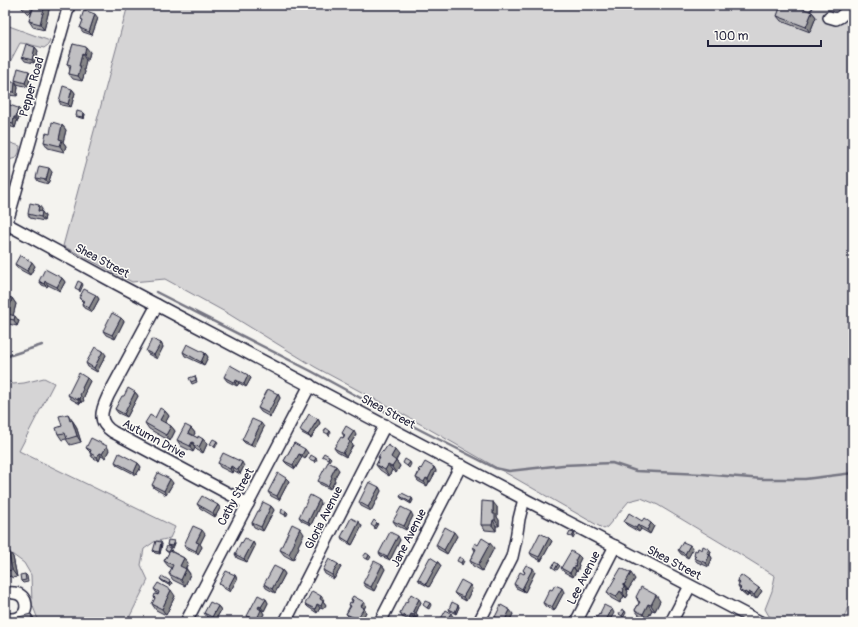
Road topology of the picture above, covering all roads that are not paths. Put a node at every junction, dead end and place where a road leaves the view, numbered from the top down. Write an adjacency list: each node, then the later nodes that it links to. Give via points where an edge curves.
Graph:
1 (69, 5): 6 (street, Pepper Road)
2 (804, 5): 3 (street)
3 (807, 5)
4 (850, 9): 5 (street, via 838,19)
5 (829, 17)
6 (5, 223): 7 (street, Shea Street)
7 (157, 305): 8 (street, Shea Street); 12 (street, Autumn Drive, via 108,396 102,411 102,421 113,432)
8 (310, 385): 9 (street, Shea Street); 12 (street, Cathy Street)
9 (385, 425): 10 (street, Shea Street); 18 (street, Gloria Avenue)
10 (461, 465): 11 (street, Shea Street); 19 (street, Jane Avenue)
11 (524, 499): 13 (street, Shea Street); 20 (street, via 512,557)
12 (248, 504): 17 (street, Cathy Street)
13 (615, 546): 14 (street, Shea Street); 21 (street, Lee Avenue)
14 (690, 586): 22 (street); 23 (street, Shea Street)
15 (5, 594): 16 (street, via 19,594 26,604 22,616)
16 (5, 620)
17 (186, 622)
18 (285, 622)
19 (380, 622)
20 (479, 622)
21 (576, 622)
22 (671, 622)
23 (760, 622)

